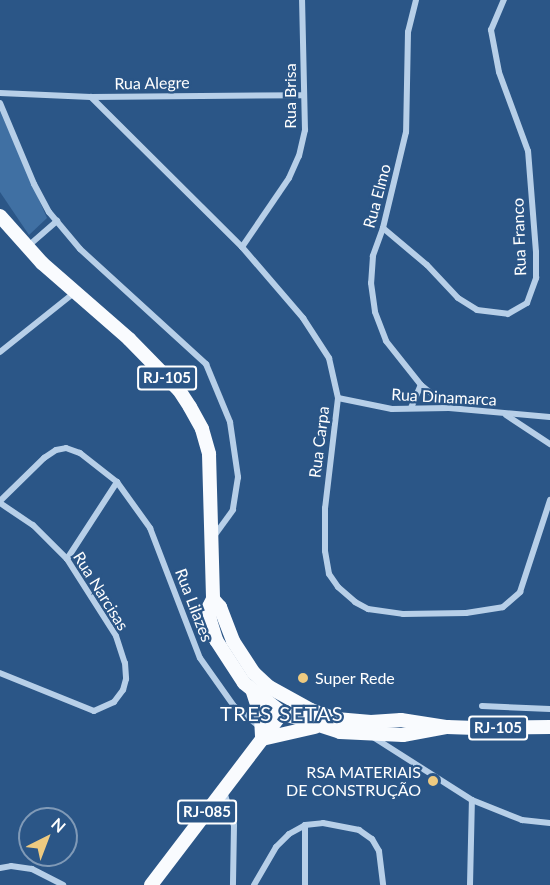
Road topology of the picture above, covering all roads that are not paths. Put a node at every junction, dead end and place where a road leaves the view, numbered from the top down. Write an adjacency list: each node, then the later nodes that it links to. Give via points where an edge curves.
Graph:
1 (302, 0): 5 (street, Rua Brisa)
2 (416, 0): 10 (street, Rua Elmo, via 408,33 406,132)
3 (504, 0): 10 (street, Rua Franco, via 491,30 499,72 528,151 536,278 527,303 508,314 477,310 458,298)
4 (0, 93): 6 (street, Rua Alegre)
5 (304, 95): 6 (street, Rua Alegre); 11 (street, Rua Brisa, via 305,130 299,156 289,178)
6 (91, 97): 11 (street, Rua Carpa)
7 (0, 103): 9 (street, via 34,184)
8 (1, 219): 12 (main road, RJ-105)
9 (57, 221): 12 (street); 25 (street, via 80,249 206,364 230,422 238,477 233,510)
10 (383, 228): 15 (street, Rua Elmo, via 373,256 375,312 386,341)
11 (242, 247): 16 (street, Rua Carpa, via 320,342 329,358)
12 (26, 248): 13 (main road, RJ-105)
13 (74, 293): 14 (street); 25 (main road, RJ-105, via 129,339 179,390 190,407 209,454)
14 (0, 352)
15 (422, 385): 17 (street); 18 (street, Rua Elmo)
16 (338, 398): 17 (street, Rua Dinamarca); 23 (street, Rua Carpa, via 325,508 325,551 329,574 338,587 368,609 403,614 466,613 487,611 512,601 523,584)
17 (411, 408): 18 (street, Rua Dinamarca)
18 (449, 408): 19 (street, Rua Dinamarca)
19 (504, 414): 20 (street, Rua Dinamarca); 21 (street)
20 (550, 417)
21 (550, 444)
22 (117, 482): 24 (street, Rua Lilazes, via 80,453 66,448 44,458); 26 (street); 38 (street, Rua Lilazes, via 150,528 200,658 234,706)
23 (550, 500)
24 (0, 502): 26 (street, Rua Narcisas, via 33,525)
25 (212, 540): 27 (main road, RJ-105)
26 (67, 559): 28 (street, Rua Narcisas, via 116,636 126,663 123,690 114,702 94,711)
27 (213, 599): 29 (main road, RJ-105, via 243,657); 30 (main road, RJ-105, via 210,607 216,640)
28 (0, 673)
29 (269, 687): 33 (main road, RJ-105); 34 (main road)
30 (252, 690): 34 (main road, RJ-105); 38 (main road, via 258,704)
31 (482, 706): 32 (street)
32 (550, 709)
33 (311, 710): 34 (main road); 36 (main road, RJ-105, via 336,719 421,721)
34 (282, 713): 35 (main road, RJ-105); 38 (main road, RJ-085)
35 (317, 726): 38 (main road); 39 (main road, RJ-105)
36 (447, 727): 37 (main road, RJ-105); 39 (main road, RJ-105, via 411,734)
37 (550, 727)
38 (261, 733): 40 (main road, RJ-085)
39 (370, 735): 41 (street)
40 (224, 790): 45 (main road, RJ-085); 47 (street, via 234,825)
41 (472, 800): 42 (street, via 522,820); 51 (street)
42 (550, 823)
43 (305, 825): 48 (street, via 276,847); 49 (street); 50 (street, via 323,823 359,830 372,839 379,851)
44 (0, 868): 46 (street, via 32,869)
45 (155, 883)
46 (63, 885)
47 (233, 885)
48 (254, 885)
49 (305, 885)
50 (383, 885)
51 (470, 885)

